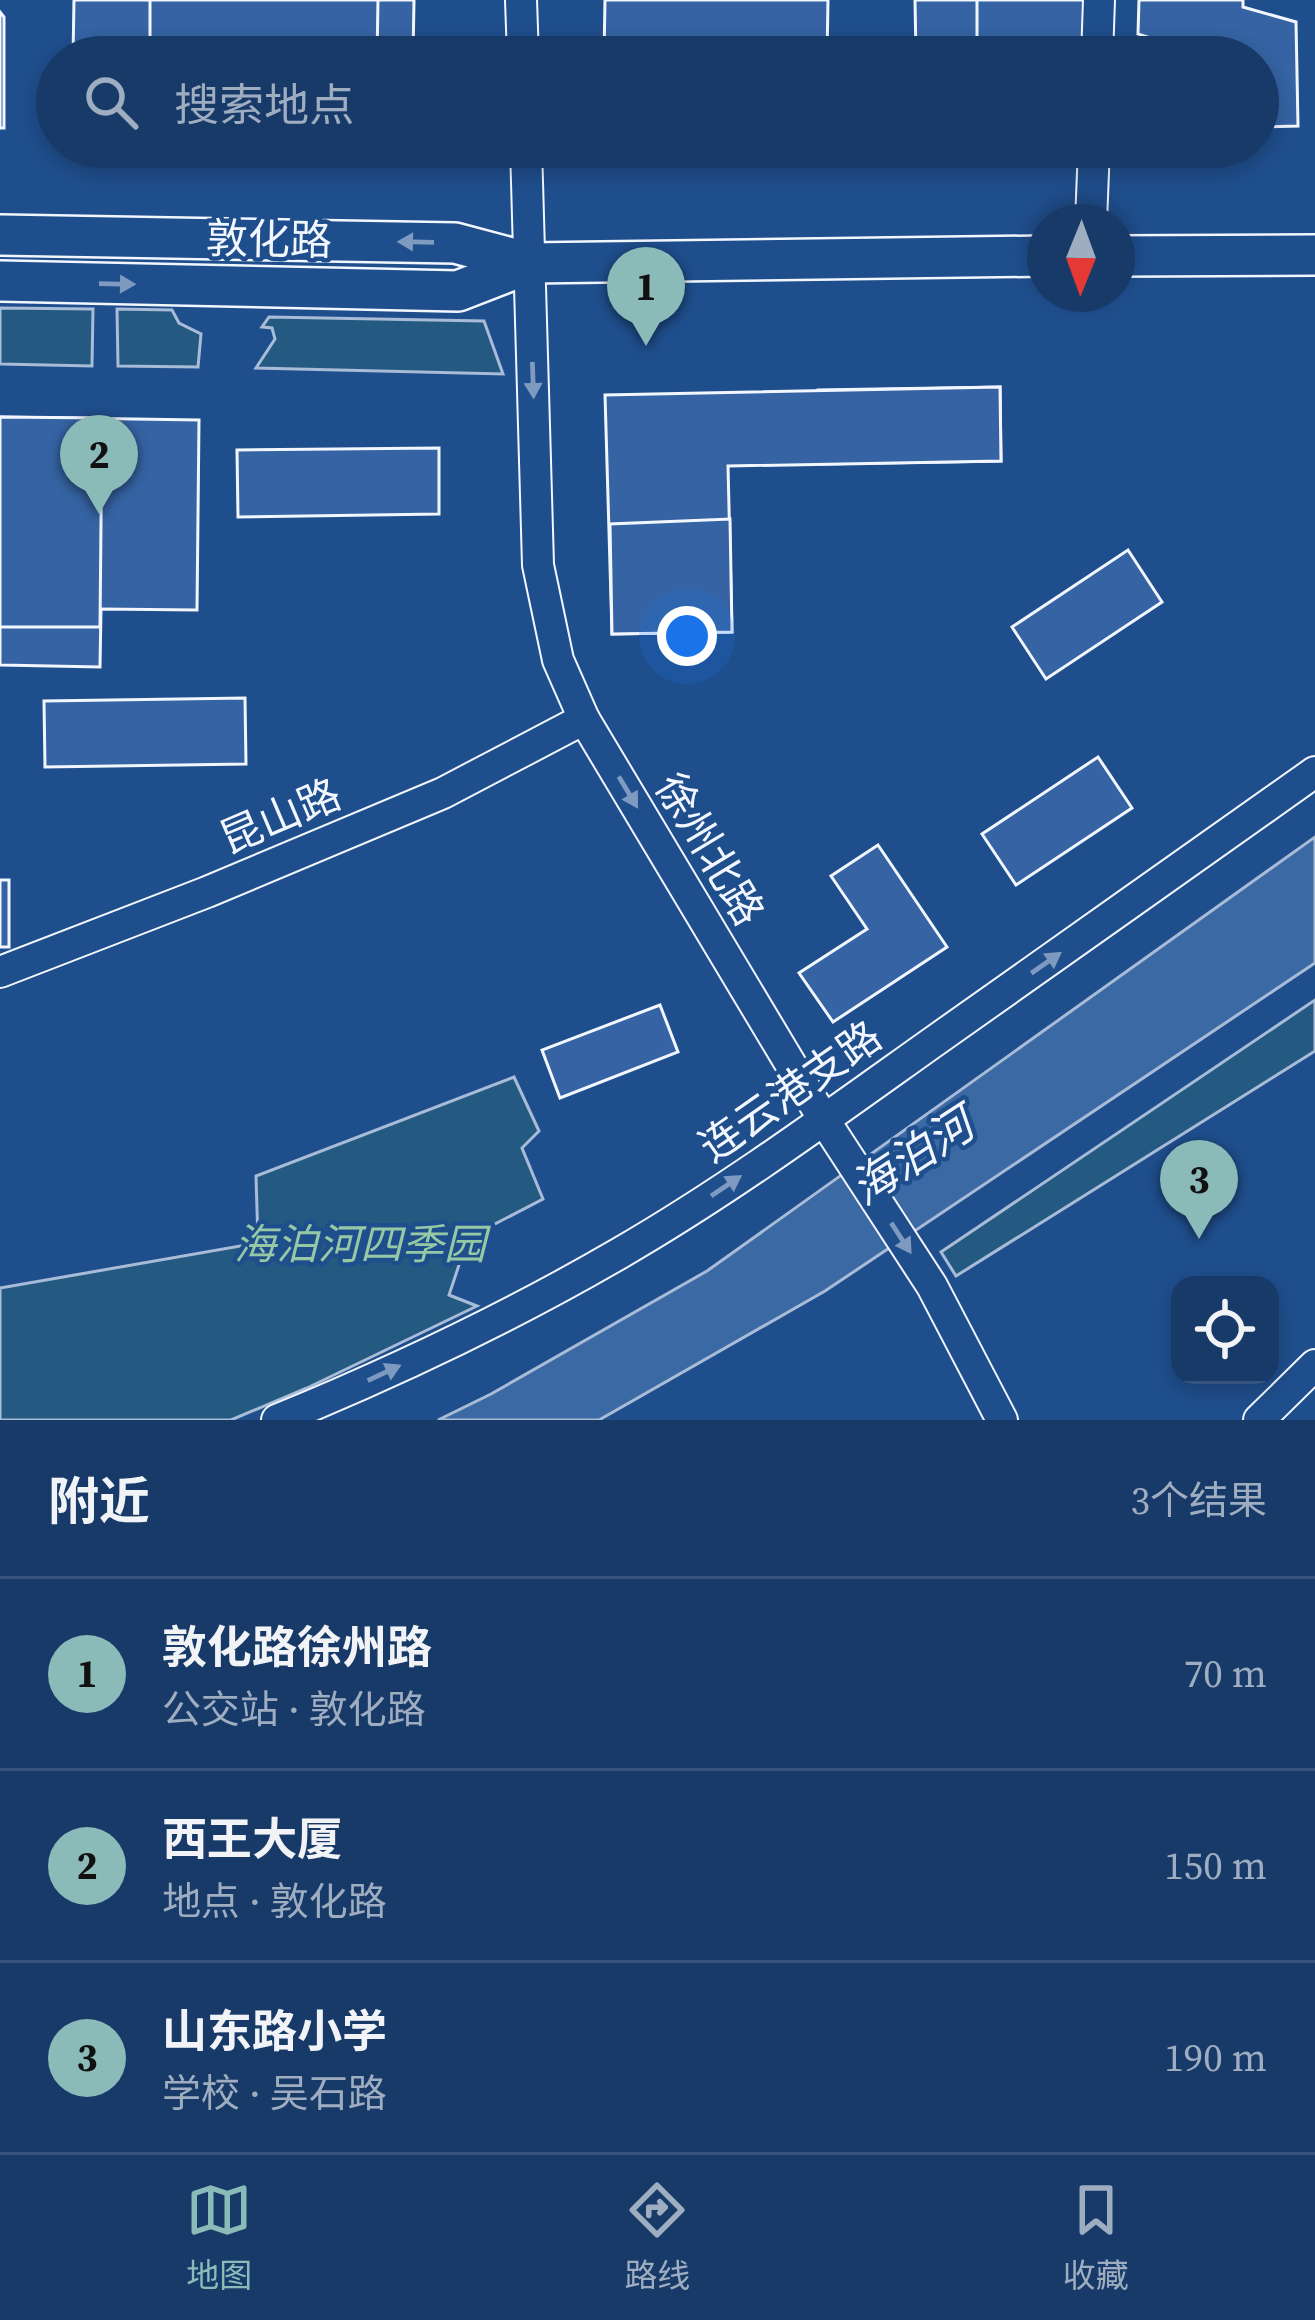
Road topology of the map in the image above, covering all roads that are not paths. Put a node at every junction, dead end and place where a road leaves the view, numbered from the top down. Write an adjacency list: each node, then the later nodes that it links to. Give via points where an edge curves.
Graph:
1 (521, 0): 3 (street)
2 (1099, 0): 4 (street)
3 (522, 36)
4 (1098, 36)
5 (527, 168): 12 (street, 徐州北路)
6 (1093, 168): 7 (street)
7 (1092, 204)
8 (0, 235): 12 (main road, 敦化路, one-way to 8, via 455,242)
9 (1027, 256): 12 (main road, 敦化路)
10 (1135, 256): 11 (main road)
11 (1315, 256)
12 (530, 263): 13 (main road, 敦化路, one-way to 12, via 458,291); 14 (street, 徐州北路, one-way to 14, via 538,565 558,659)
13 (0, 281)
14 (584, 719): 16 (street, 昆山路, via 443,793); 17 (street, 徐州北路, one-way to 17)
15 (1315, 772): 17 (street, 连云港支路, one-way to 15)
16 (0, 972)
17 (824, 1120): 19 (street, 连云港支路, one-way to 17, via 620,1253); 20 (street, 徐州北路, one-way to 20, via 932,1286)
18 (1315, 1366): 21 (street)
19 (277, 1420)
20 (1002, 1420)
21 (1259, 1420)

